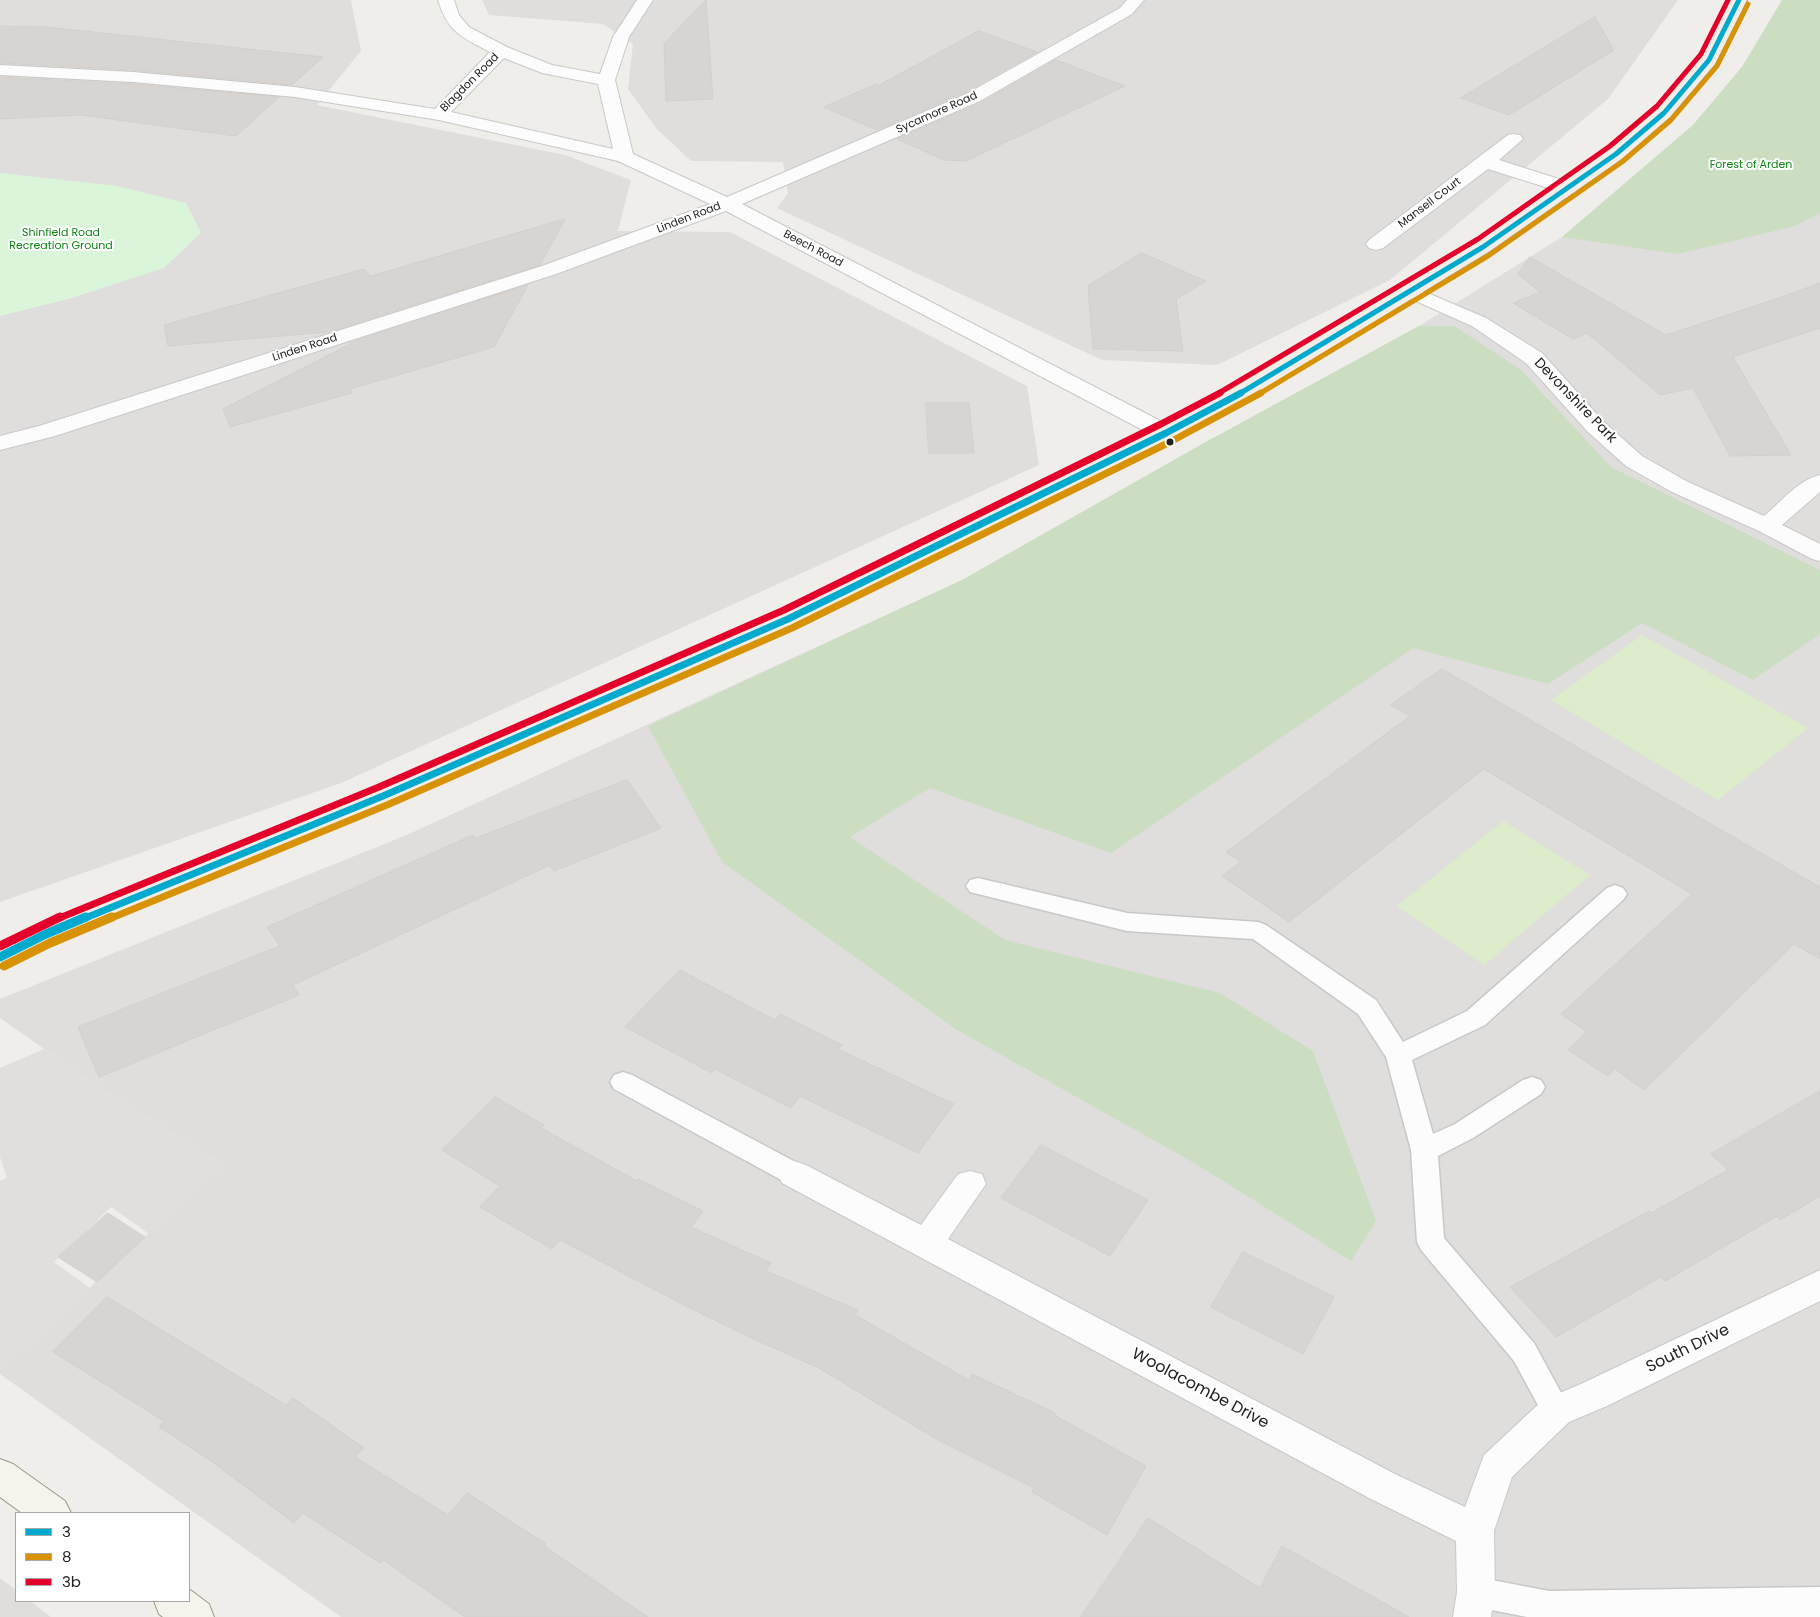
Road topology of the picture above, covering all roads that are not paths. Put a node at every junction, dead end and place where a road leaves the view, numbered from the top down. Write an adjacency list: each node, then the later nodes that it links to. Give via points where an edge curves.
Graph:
1 (446, 0): 5 (street, Blagdon Road, via 463,31)
2 (645, 0): 7 (street, via 621,37)
3 (1136, 0): 13 (street, Sycamore Road, via 1126,11 974,97)
4 (1739, 0): 12 (main road, via 1709,60 1664,113 1616,154)
5 (502, 51): 7 (street, Blagdon Road, via 548,69); 8 (street, Blagdon Road)
6 (0, 70): 8 (street, Linden Road, via 133,77 295,92)
7 (606, 80): 10 (street)
8 (439, 115): 10 (street, Linden Road)
9 (1514, 139): 11 (street, Mansell Court)
10 (624, 156): 13 (street, Linden Road)
11 (1484, 162): 12 (street); 14 (street, Mansell Court)
12 (1568, 188): 15 (main road, via 1483,247)
13 (727, 204): 16 (street, Beech Road); 17 (street, Linden Road, via 549,270 47,431)
14 (1376, 244)
15 (1408, 291): 16 (main road, via 1238,395); 19 (street, Devonshire Park, via 1480,322 1534,358 1595,426 1634,461 1680,487)
16 (1166, 433): 23 (main road, via 788,620 383,796)
17 (0, 442)
18 (1820, 482): 19 (street)
19 (1767, 526): 20 (street, Devonshire Park)
20 (1820, 554)
21 (978, 886): 26 (lane, via 1127,922 1258,931 1367,1007)
22 (1615, 894): 26 (lane, via 1476,1018)
23 (46, 934): 24 (main road); 25 (main road)
24 (0, 945)
25 (0, 957)
26 (1398, 1055): 29 (lane)
27 (623, 1082): 30 (lane)
28 (1532, 1087): 29 (lane, via 1464,1131)
29 (1424, 1150): 34 (lane, via 1431,1242 1524,1352)
30 (794, 1174): 32 (street, Woolacombe Drive)
31 (970, 1184): 32 (street)
32 (926, 1244): 37 (street, Woolacombe Drive, via 1382,1486)
33 (1820, 1285): 34 (street, South Drive)
34 (1556, 1411): 37 (street, via 1496,1467)
35 (0, 1476): 36 (main road)
36 (51, 1512)
37 (1475, 1531): 40 (street)
38 (174, 1602): 41 (main road)
39 (1820, 1602): 40 (lane)
40 (1474, 1605)
41 (195, 1617)

